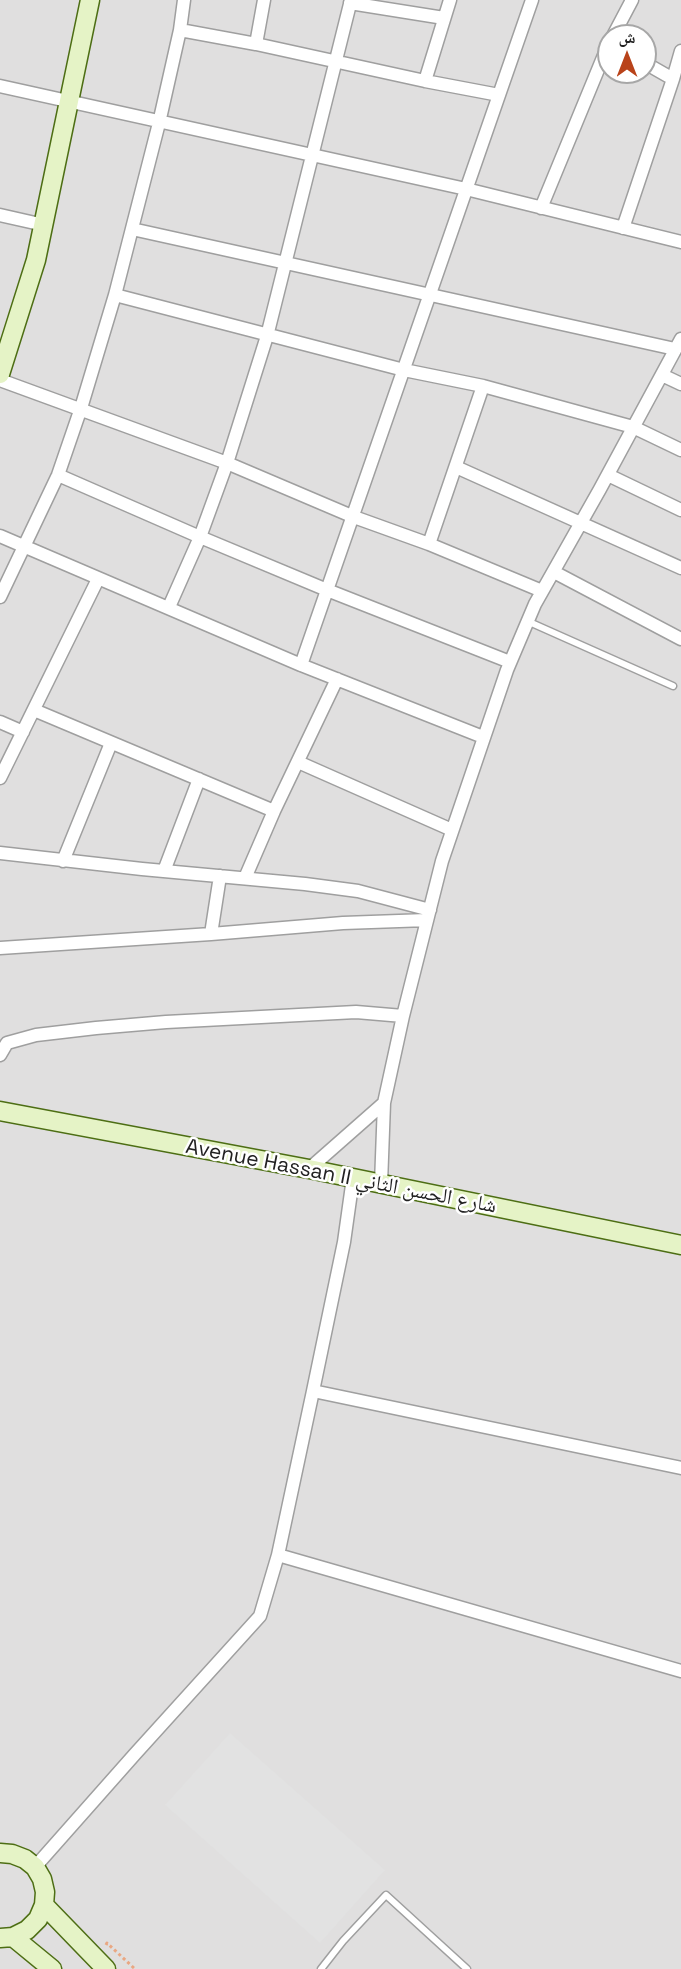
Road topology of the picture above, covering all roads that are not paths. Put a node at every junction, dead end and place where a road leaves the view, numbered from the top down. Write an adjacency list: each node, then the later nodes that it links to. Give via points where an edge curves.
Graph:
1 (90, 0): 20 (main road)
2 (184, 0): 10 (street)
3 (264, 0): 11 (street)
4 (450, 0): 8 (street)
5 (532, 0): 19 (street)
6 (632, 0): 9 (street)
7 (351, 1): 8 (street); 13 (street)
8 (444, 18): 17 (street)
9 (619, 24)
10 (180, 30): 11 (street); 21 (street)
11 (256, 44): 13 (street)
12 (681, 51): 16 (street)
13 (335, 62): 17 (street); 22 (street)
14 (657, 70): 16 (street)
15 (597, 72): 24 (street)
16 (673, 79): 27 (street)
17 (425, 81): 19 (street)
18 (0, 86): 20 (street)
19 (499, 95): 23 (street)
20 (69, 102): 21 (street); 26 (main road)
21 (159, 123): 22 (street); 28 (street)
22 (311, 156): 23 (street); 30 (street)
23 (466, 189): 24 (street); 31 (street)
24 (541, 208): 27 (street)
25 (0, 215): 26 (street)
26 (44, 225): 36 (main road)
27 (623, 228): 29 (street)
28 (132, 229): 30 (street); 32 (street)
29 (681, 242)
30 (286, 264): 31 (street); 33 (street)
31 (430, 295): 34 (street); 35 (street)
32 (115, 296): 33 (street); 41 (street)
33 (267, 336): 35 (street); 44 (street)
34 (678, 344): 37 (street)
35 (404, 370): 40 (street); 49 (street)
36 (0, 374)
37 (662, 375): 39 (street); 42 (street)
38 (0, 380): 41 (street)
39 (681, 384)
40 (483, 386): 42 (street); 45 (street)
41 (81, 408): 44 (street); 46 (street)
42 (633, 427): 43 (street); 47 (street)
43 (681, 450)
44 (227, 463): 49 (street); 52 (street)
45 (456, 467): 50 (street); 53 (street)
46 (58, 475): 52 (street); 54 (street)
47 (608, 475): 48 (street); 50 (street)
48 (681, 510)
49 (354, 517): 53 (street); 58 (street)
50 (581, 523): 55 (street); 56 (street)
51 (0, 536): 54 (street)
52 (200, 537): 58 (street); 61 (street)
53 (429, 544): 59 (street)
54 (25, 547): 57 (street); 60 (street)
55 (681, 568)
56 (554, 572): 59 (street); 63 (street)
57 (98, 579): 61 (street); 68 (street)
58 (327, 590): 64 (street); 65 (street)
59 (542, 591): 62 (street)
60 (0, 597)
61 (169, 607): 65 (street)
62 (526, 621): 64 (street); 67 (lane)
63 (681, 639)
64 (510, 662): 71 (street)
65 (302, 665): 66 (street)
66 (337, 679): 71 (street); 73 (street)
67 (673, 686)
68 (34, 710): 70 (street); 72 (street)
69 (0, 722): 70 (street)
70 (23, 732): 74 (street)
71 (483, 737): 77 (street)
72 (111, 743): 75 (street); 79 (street)
73 (298, 762): 76 (street); 77 (street)
74 (0, 778)
75 (199, 779): 76 (street); 80 (street)
76 (274, 811): 82 (street)
77 (452, 830): 83 (street)
78 (0, 854): 79 (street)
79 (63, 861): 80 (street)
80 (164, 871): 81 (street)
81 (220, 876): 82 (street); 84 (street)
82 (245, 878): 83 (street, via 357,891 389,898)
83 (429, 915): 84 (street); 86 (street)
84 (211, 934): 85 (street)
85 (0, 948)
86 (403, 1016): 87 (street, via 356,1012 96,1028 36,1035 7,1043); 88 (street)
87 (0, 1055)
88 (384, 1103): 90 (street); 92 (street)
89 (0, 1111): 90 (main road, Avenue Hassan II شارع الحسن الثاني)
90 (309, 1169): 91 (main road, Avenue Hassan II شارع الحسن الثاني)
91 (353, 1178): 92 (main road, Avenue Hassan II شارع الحسن الثاني); 94 (street)
92 (381, 1184): 93 (main road, Avenue Hassan II شارع الحسن الثاني)
93 (681, 1245)
94 (313, 1391): 95 (street); 96 (street)
95 (681, 1467)
96 (278, 1555): 97 (street); 99 (street, via 260,1616)
97 (681, 1671)
98 (0, 1852): 99 (main road, via 25,1859)
99 (35, 1867): 100 (main road, via 42,1879)
100 (44, 1905): 101 (main road, via 27,1930); 103 (main road)
101 (6, 1937): 102 (main road)
102 (52, 1969)
103 (106, 1969)
104 (321, 1969): 105 (lane, via 386,1895)
105 (467, 1969)

